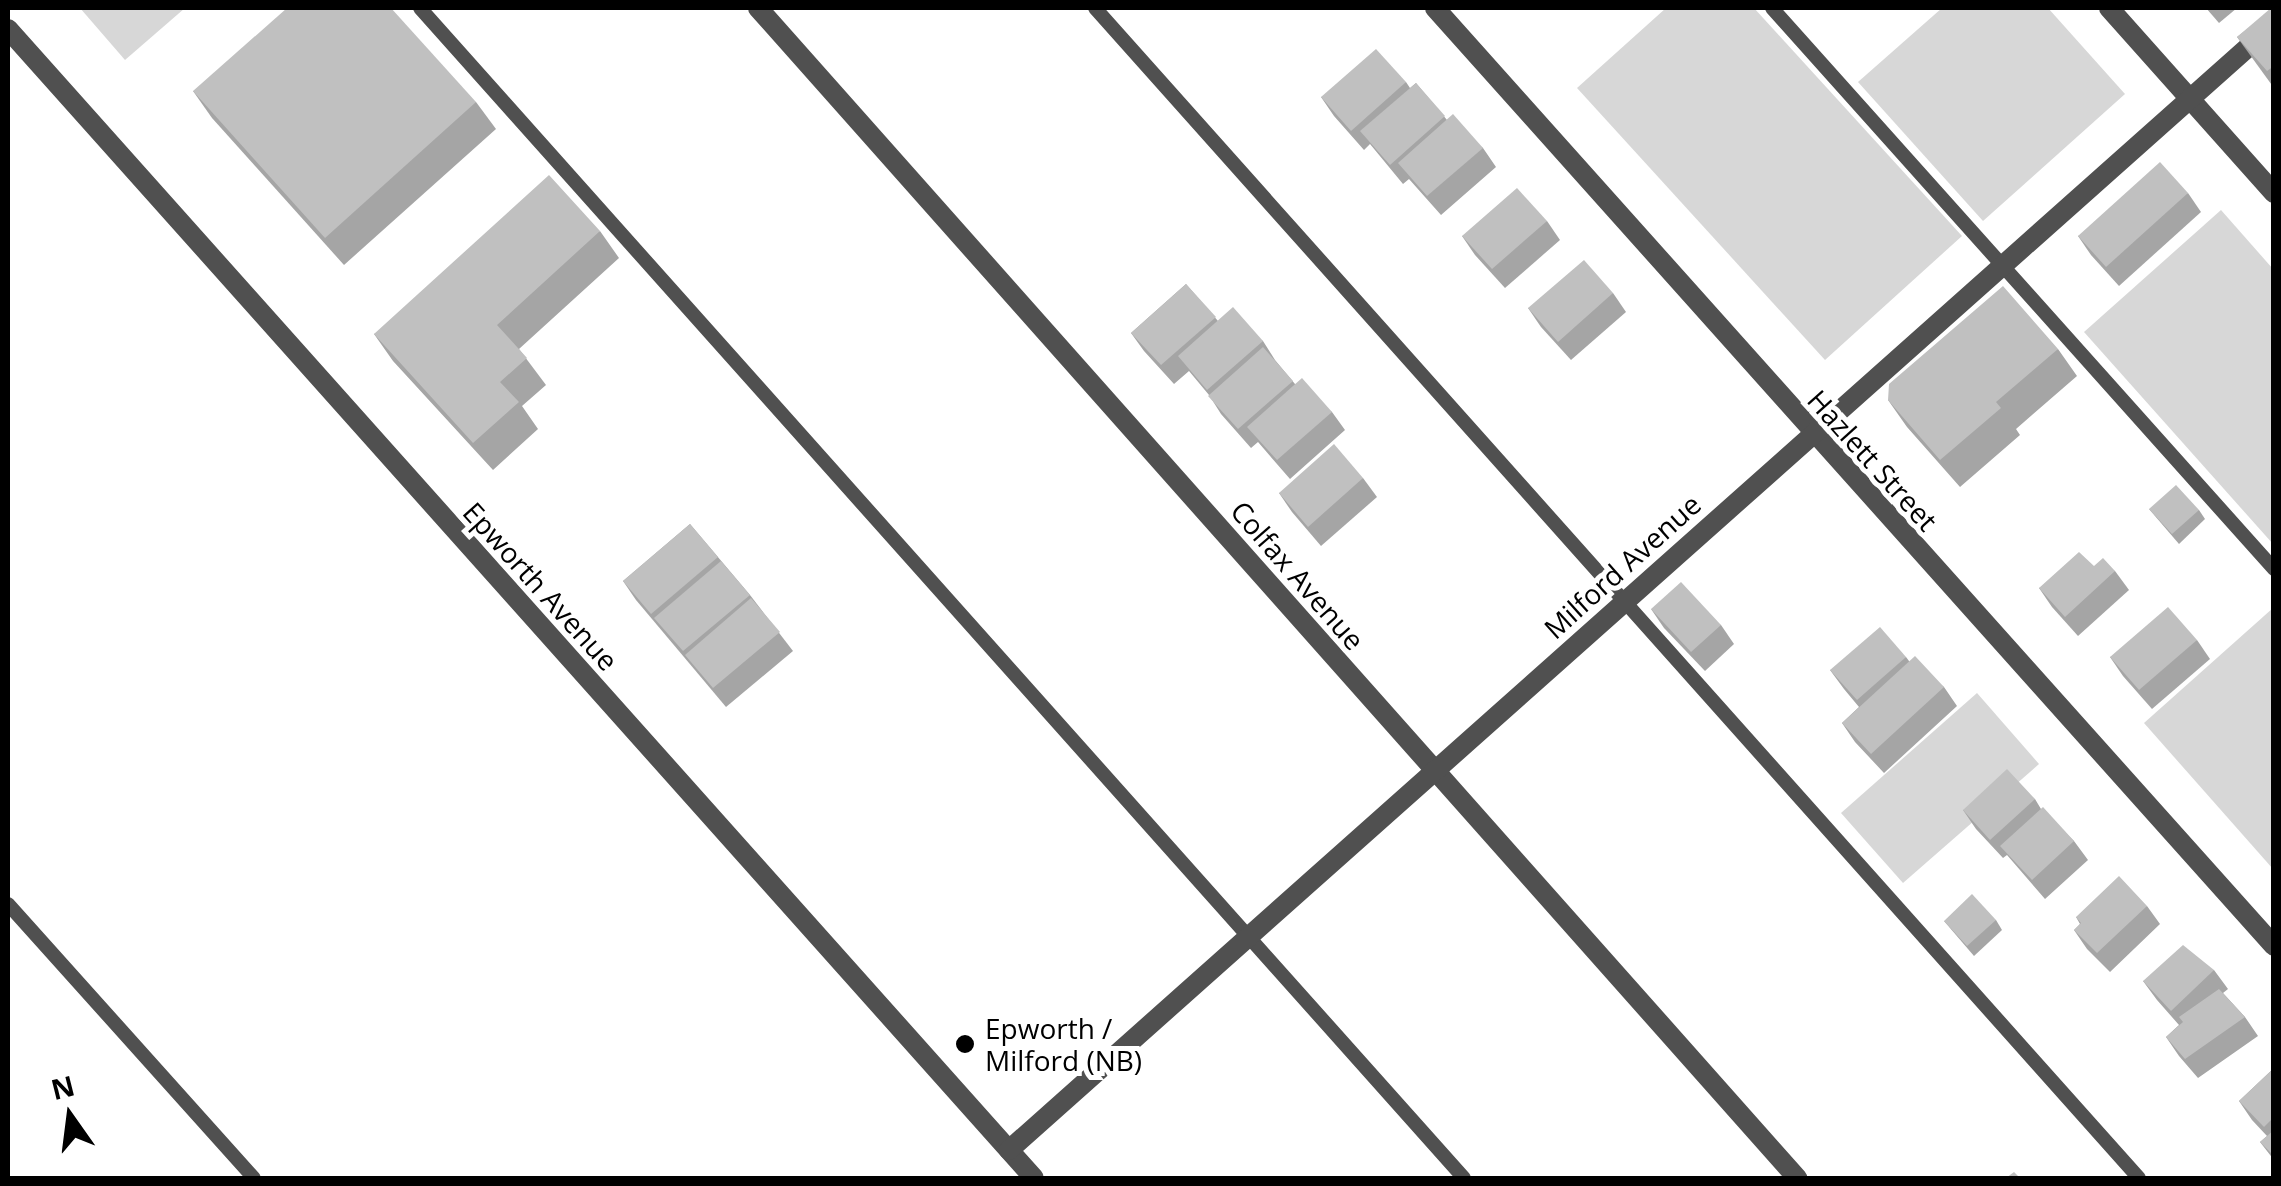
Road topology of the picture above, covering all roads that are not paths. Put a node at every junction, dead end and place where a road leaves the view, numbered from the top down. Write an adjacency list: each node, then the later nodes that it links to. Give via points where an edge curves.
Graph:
1 (420, 8): 17 (lane)
2 (758, 8): 15 (street, Colfax Avenue)
3 (1095, 8): 14 (lane)
4 (1435, 8): 12 (street, Hazlett Street)
5 (1772, 8): 11 (lane)
6 (2109, 8): 9 (street)
7 (2274, 24): 9 (street, Milford Avenue)
8 (8, 29): 19 (street, Epworth Avenue)
9 (2190, 99): 10 (street); 11 (street, Milford Avenue)
10 (2274, 192)
11 (2003, 264): 12 (street, Milford Avenue); 13 (lane)
12 (1811, 434): 14 (street, Milford Avenue); 18 (street, Hazlett Street)
13 (2274, 569)
14 (1621, 604): 15 (street, Milford Avenue); 24 (lane)
15 (1434, 771): 17 (street, Milford Avenue); 23 (street, Colfax Avenue)
16 (8, 904): 20 (lane)
17 (1248, 937): 19 (street, Milford Avenue); 22 (lane)
18 (2274, 946)
19 (1008, 1150): 21 (street, Epworth Avenue)
20 (254, 1178)
21 (1034, 1178)
22 (1464, 1178)
23 (1797, 1178)
24 (2139, 1178)

